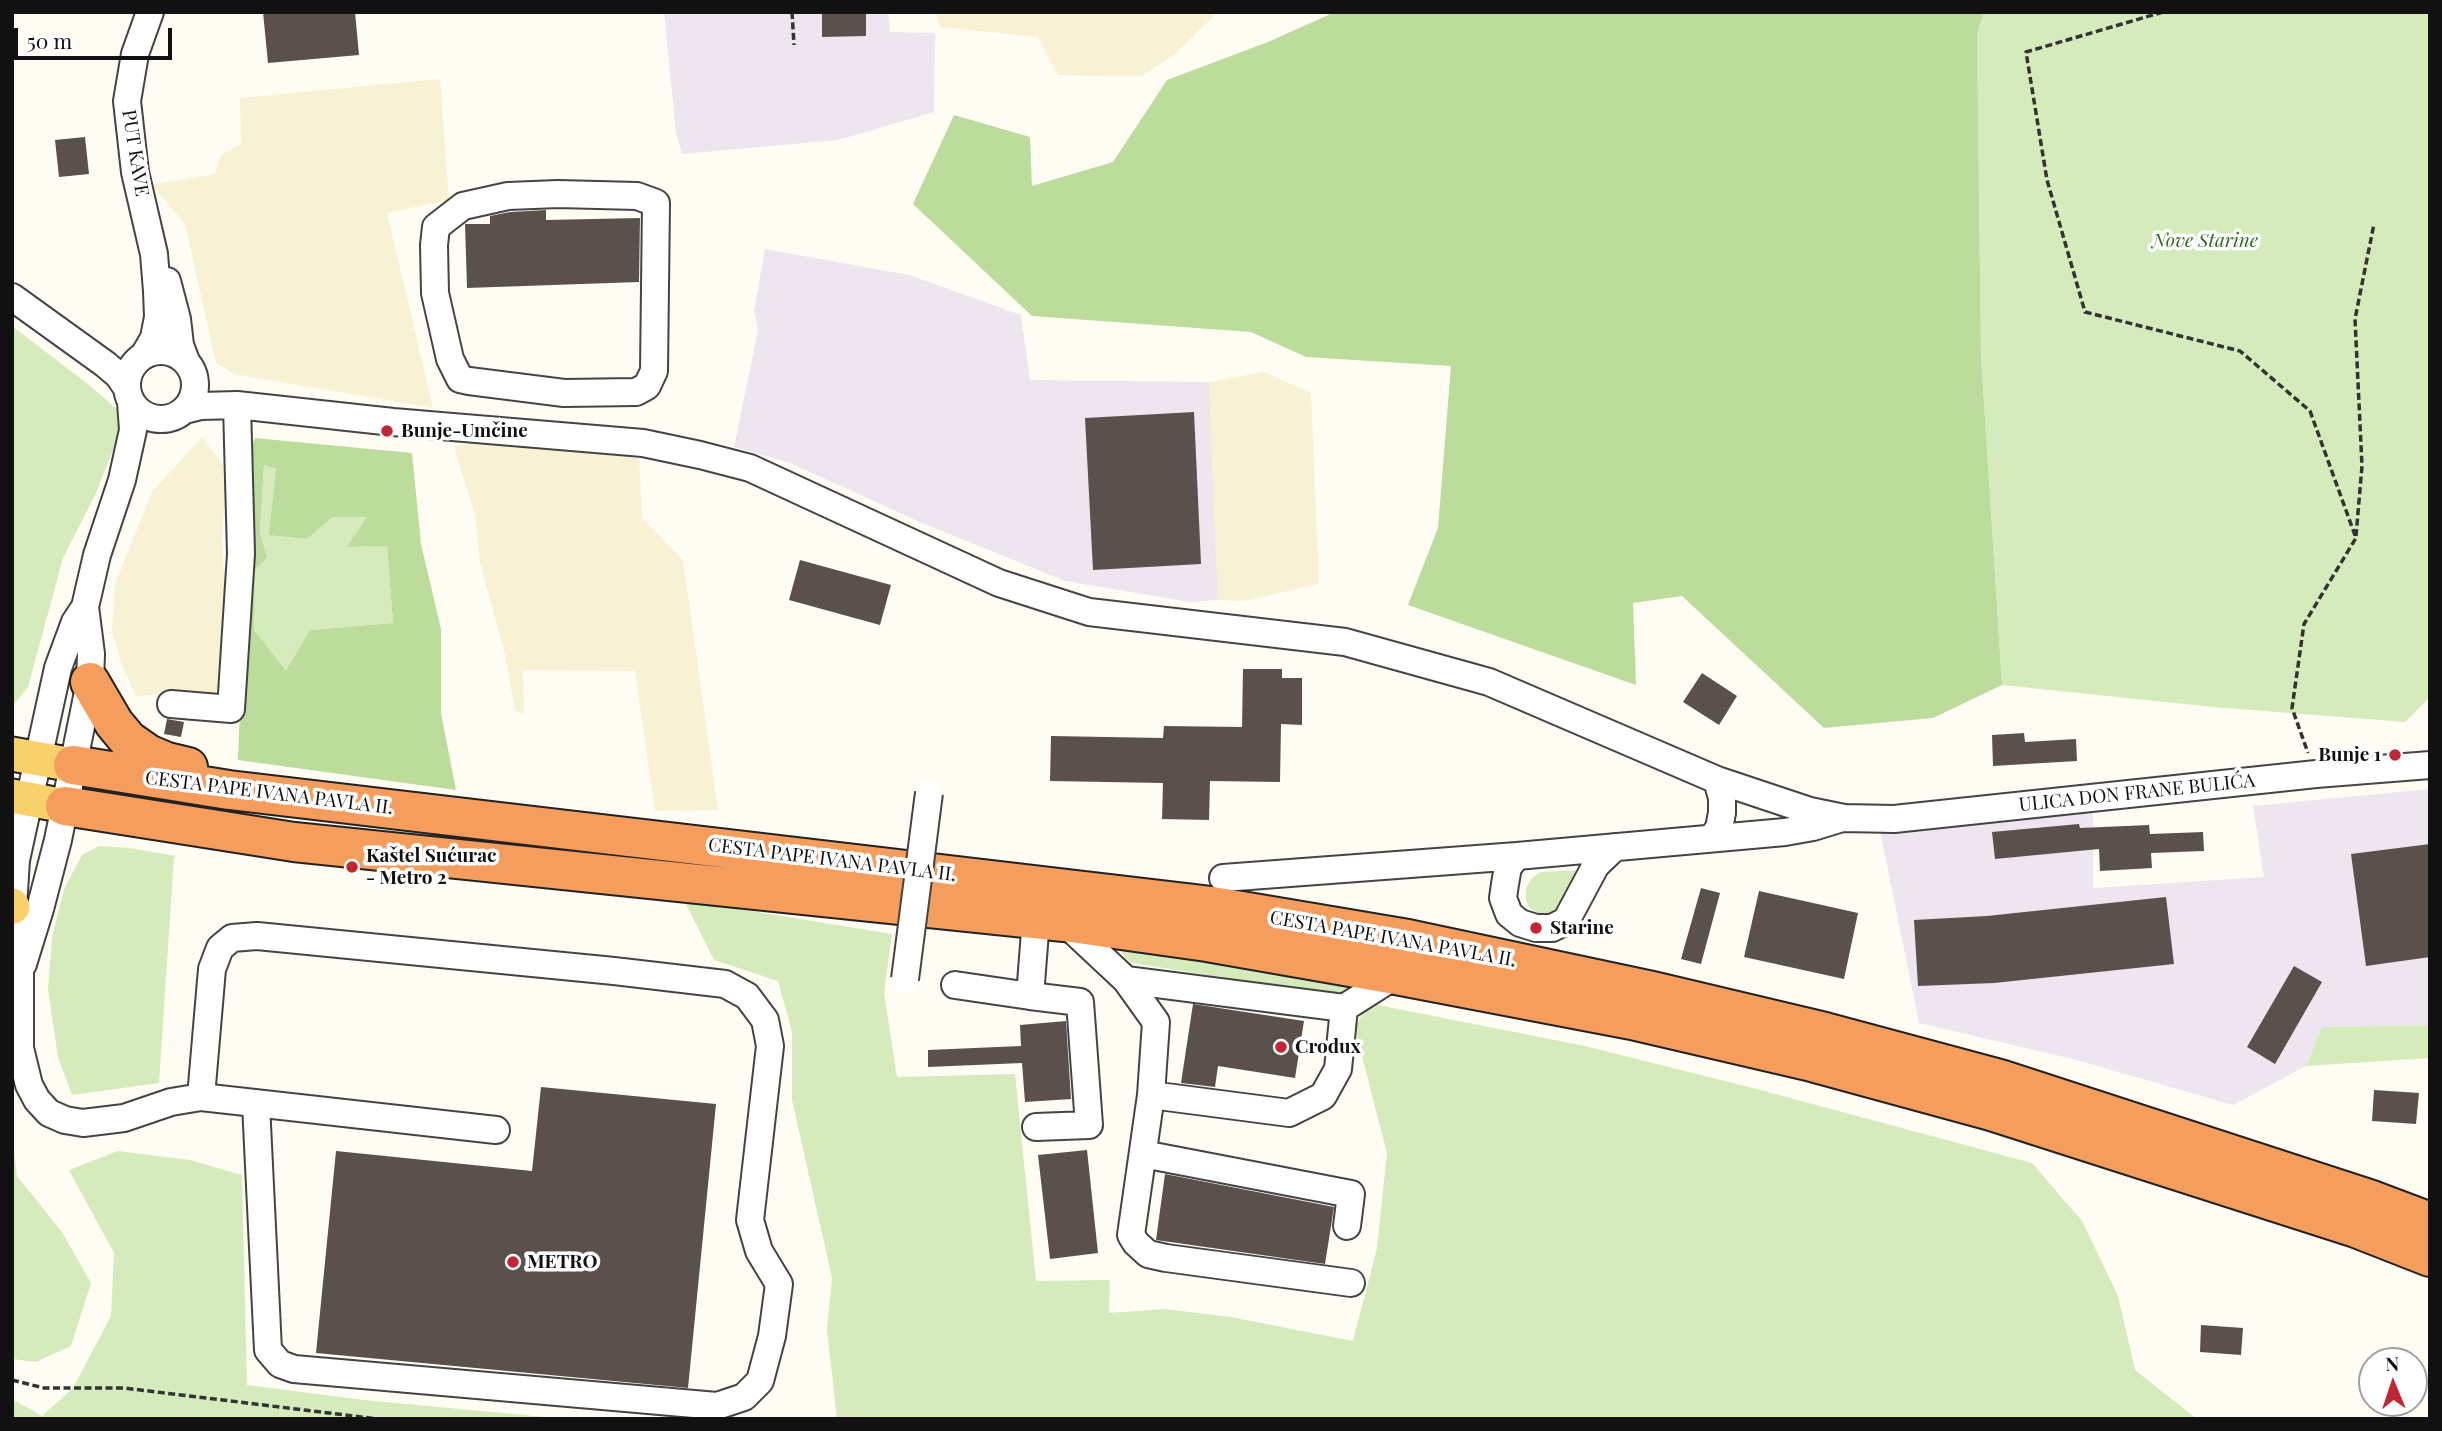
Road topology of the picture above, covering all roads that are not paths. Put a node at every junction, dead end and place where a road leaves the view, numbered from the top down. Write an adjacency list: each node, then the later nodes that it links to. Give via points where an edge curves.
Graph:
1 (150, 12): 2 (street, PUT KAVE, via 135,54 127,101 135,172)
2 (154, 254): 5 (street, PUT KAVE, via 158,317 154,338); 6 (street, PUT KAVE, via 172,297 180,345)
3 (12, 297): 4 (street)
4 (83, 347): 5 (street, via 108,358); 8 (street, via 118,375)
5 (140, 358): 6 (street, via 166,351 177,354); 8 (street, via 131,369)
6 (191, 370): 9 (street, via 221,398); 10 (street, via 195,391)
7 (564, 393): 7 (street, via 636,392 647,386 653,371 656,203 637,196 558,194 508,195 463,205 436,226 433,245 435,293 450,359 460,379); 11 (street)
8 (129, 395): 10 (street, via 146,416); 12 (street, via 133,430)
9 (237, 405): 10 (street, via 201,406); 11 (street); 15 (street, via 241,554 231,709)
10 (175, 415): 12 (street, via 152,434)
11 (565, 436): 18 (street, via 643,443 750,468 999,583 1089,612 1345,642 1489,682)
12 (122, 480): 13 (street)
13 (85, 607): 14 (street); 16 (street, via 58,668)
14 (90, 682): 16 (street); 19 (highway, via 128,740 167,762 197,769)
15 (171, 704)
16 (40, 759): 19 (highway, CESTA PAPE IVANA PAVLA II.); 21 (street); 22 (street)
17 (2430, 765): 23 (street, ULICA DON FRANE BULIĆA, via 1894,819)
18 (1717, 780): 23 (street); 24 (street, via 1722,813)
19 (229, 790): 36 (highway, CESTA PAPE IVANA PAVLA II., via 1212,906 1408,939)
20 (929, 793): 32 (street, bridge)
21 (20, 798): 22 (main road, CESTA PAPE IVANA PAVLA II.); 28 (street)
22 (65, 806): 29 (highway, CESTA PAPE IVANA PAVLA II., via 307,844); 30 (street)
23 (1844, 818): 24 (street, via 1813,827)
24 (1712, 838): 25 (street)
25 (1615, 847): 26 (street); 26 (street, via 1596,865 1566,921 1552,928 1520,923 1509,914 1503,898 1508,867)
26 (1517, 856): 27 (street)
27 (1223, 878)
28 (13, 906): 30 (street)
29 (1050, 920): 31 (highway, CESTA PAPE IVANA PAVLA II.); 33 (street); 35 (street)
30 (20, 972): 39 (street, via 24,1069 37,1100 49,1113 65,1121 106,1122)
31 (1396, 975): 36 (highway, CESTA PAPE IVANA PAVLA II.); 37 (street)
32 (905, 979)
33 (1126, 980): 37 (street); 38 (street, via 1156,1021)
34 (955, 985): 35 (street)
35 (1030, 996): 41 (street, via 1080,1002 1088,1125)
36 (1640, 1005): 44 (highway, via 1825,1032 2000,1079); 46 (highway, via 1808,1061 1992,1111 2356,1228)
37 (1344, 1008): 38 (street, via 1338,1069 1323,1096 1289,1113)
38 (1151, 1095): 43 (street)
39 (201, 1097): 40 (street); 40 (street, via 212,969 220,948 232,938 257,936 725,984 747,996 765,1020 770,1046 750,1220 759,1251 779,1284 760,1381 744,1397 717,1406 293,1370 279,1364 268,1350)
40 (256, 1104): 42 (street)
41 (1036, 1127)
42 (496, 1130)
43 (1143, 1154): 45 (street, via 1351,1194); 47 (street, via 1131,1235 1148,1254)
44 (2430, 1222)
45 (1347, 1226)
46 (2430, 1257)
47 (1351, 1283)

